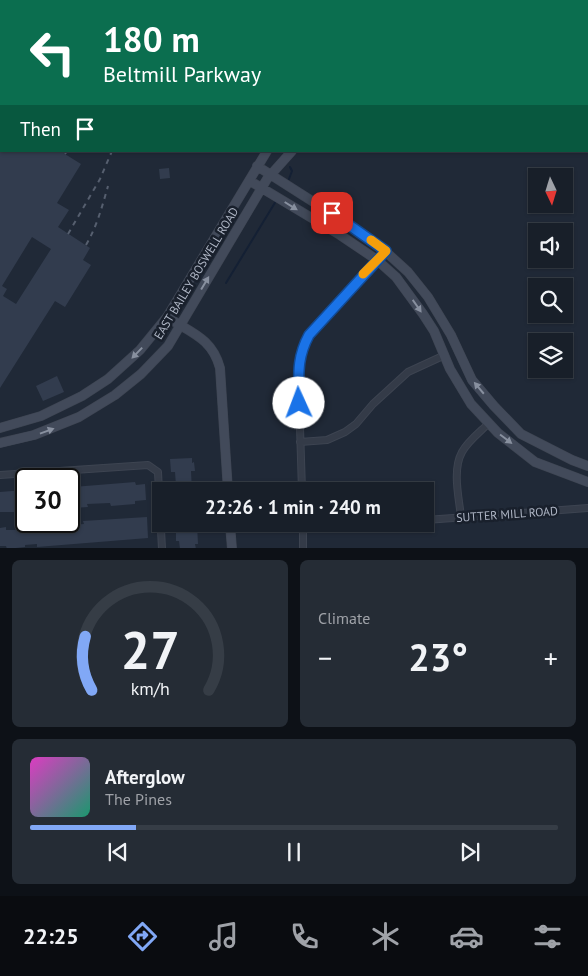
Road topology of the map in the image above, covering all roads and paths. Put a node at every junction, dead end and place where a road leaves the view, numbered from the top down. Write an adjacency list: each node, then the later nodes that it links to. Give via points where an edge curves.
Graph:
1 (266, 152): 3 (street, EAST BAILEY BOSWELL ROAD)
2 (291, 152): 4 (street, EAST BAILEY BOSWELL ROAD)
3 (257, 166): 4 (street); 5 (street, EAST BAILEY BOSWELL ROAD)
4 (272, 174): 6 (street, EAST BAILEY BOSWELL ROAD); 7 (street)
5 (250, 181): 6 (street); 9 (street, EAST BAILEY BOSWELL ROAD)
6 (262, 188): 8 (street, one-way to 8); 10 (street, EAST BAILEY BOSWELL ROAD, one-way to 6)
7 (386, 251): 8 (street); 11 (street, via 428,297)
8 (376, 260): 12 (street, one-way to 12, via 408,292 434,331); 16 (street, via 309,335 302,348 298,363)
9 (167, 317): 10 (street); 15 (street, EAST BAILEY BOSWELL ROAD, one-way to 15, via 130,360 95,388 55,410)
10 (180, 325): 17 (street, EAST BAILEY BOSWELL ROAD, one-way to 10, via 50,430 108,399 141,374 168,346); 20 (street, via 203,339 218,359)
11 (458, 350): 12 (street); 13 (street, one-way to 11, via 472,380)
12 (444, 355): 14 (street, via 471,404); 16 (street, via 408,372 344,432 327,440)
13 (500, 413): 14 (street); 18 (street, via 521,434)
14 (489, 423): 22 (street, one-way to 22, via 536,462); 24 (street, via 462,452 458,463)
15 (0, 428)
16 (300, 442): 21 (street)
17 (0, 443)
18 (588, 466)
19 (0, 475): 28 (street, via 148,465 158,472)
20 (227, 482)
21 (301, 482)
22 (588, 482)
23 (588, 508): 24 (street, SUTTER MILL ROAD)
24 (461, 517): 25 (street, SUTTER MILL ROAD)
25 (434, 519)
26 (231, 532): 29 (street)
27 (303, 532): 30 (street)
28 (162, 548)
29 (232, 548)
30 (303, 548)

